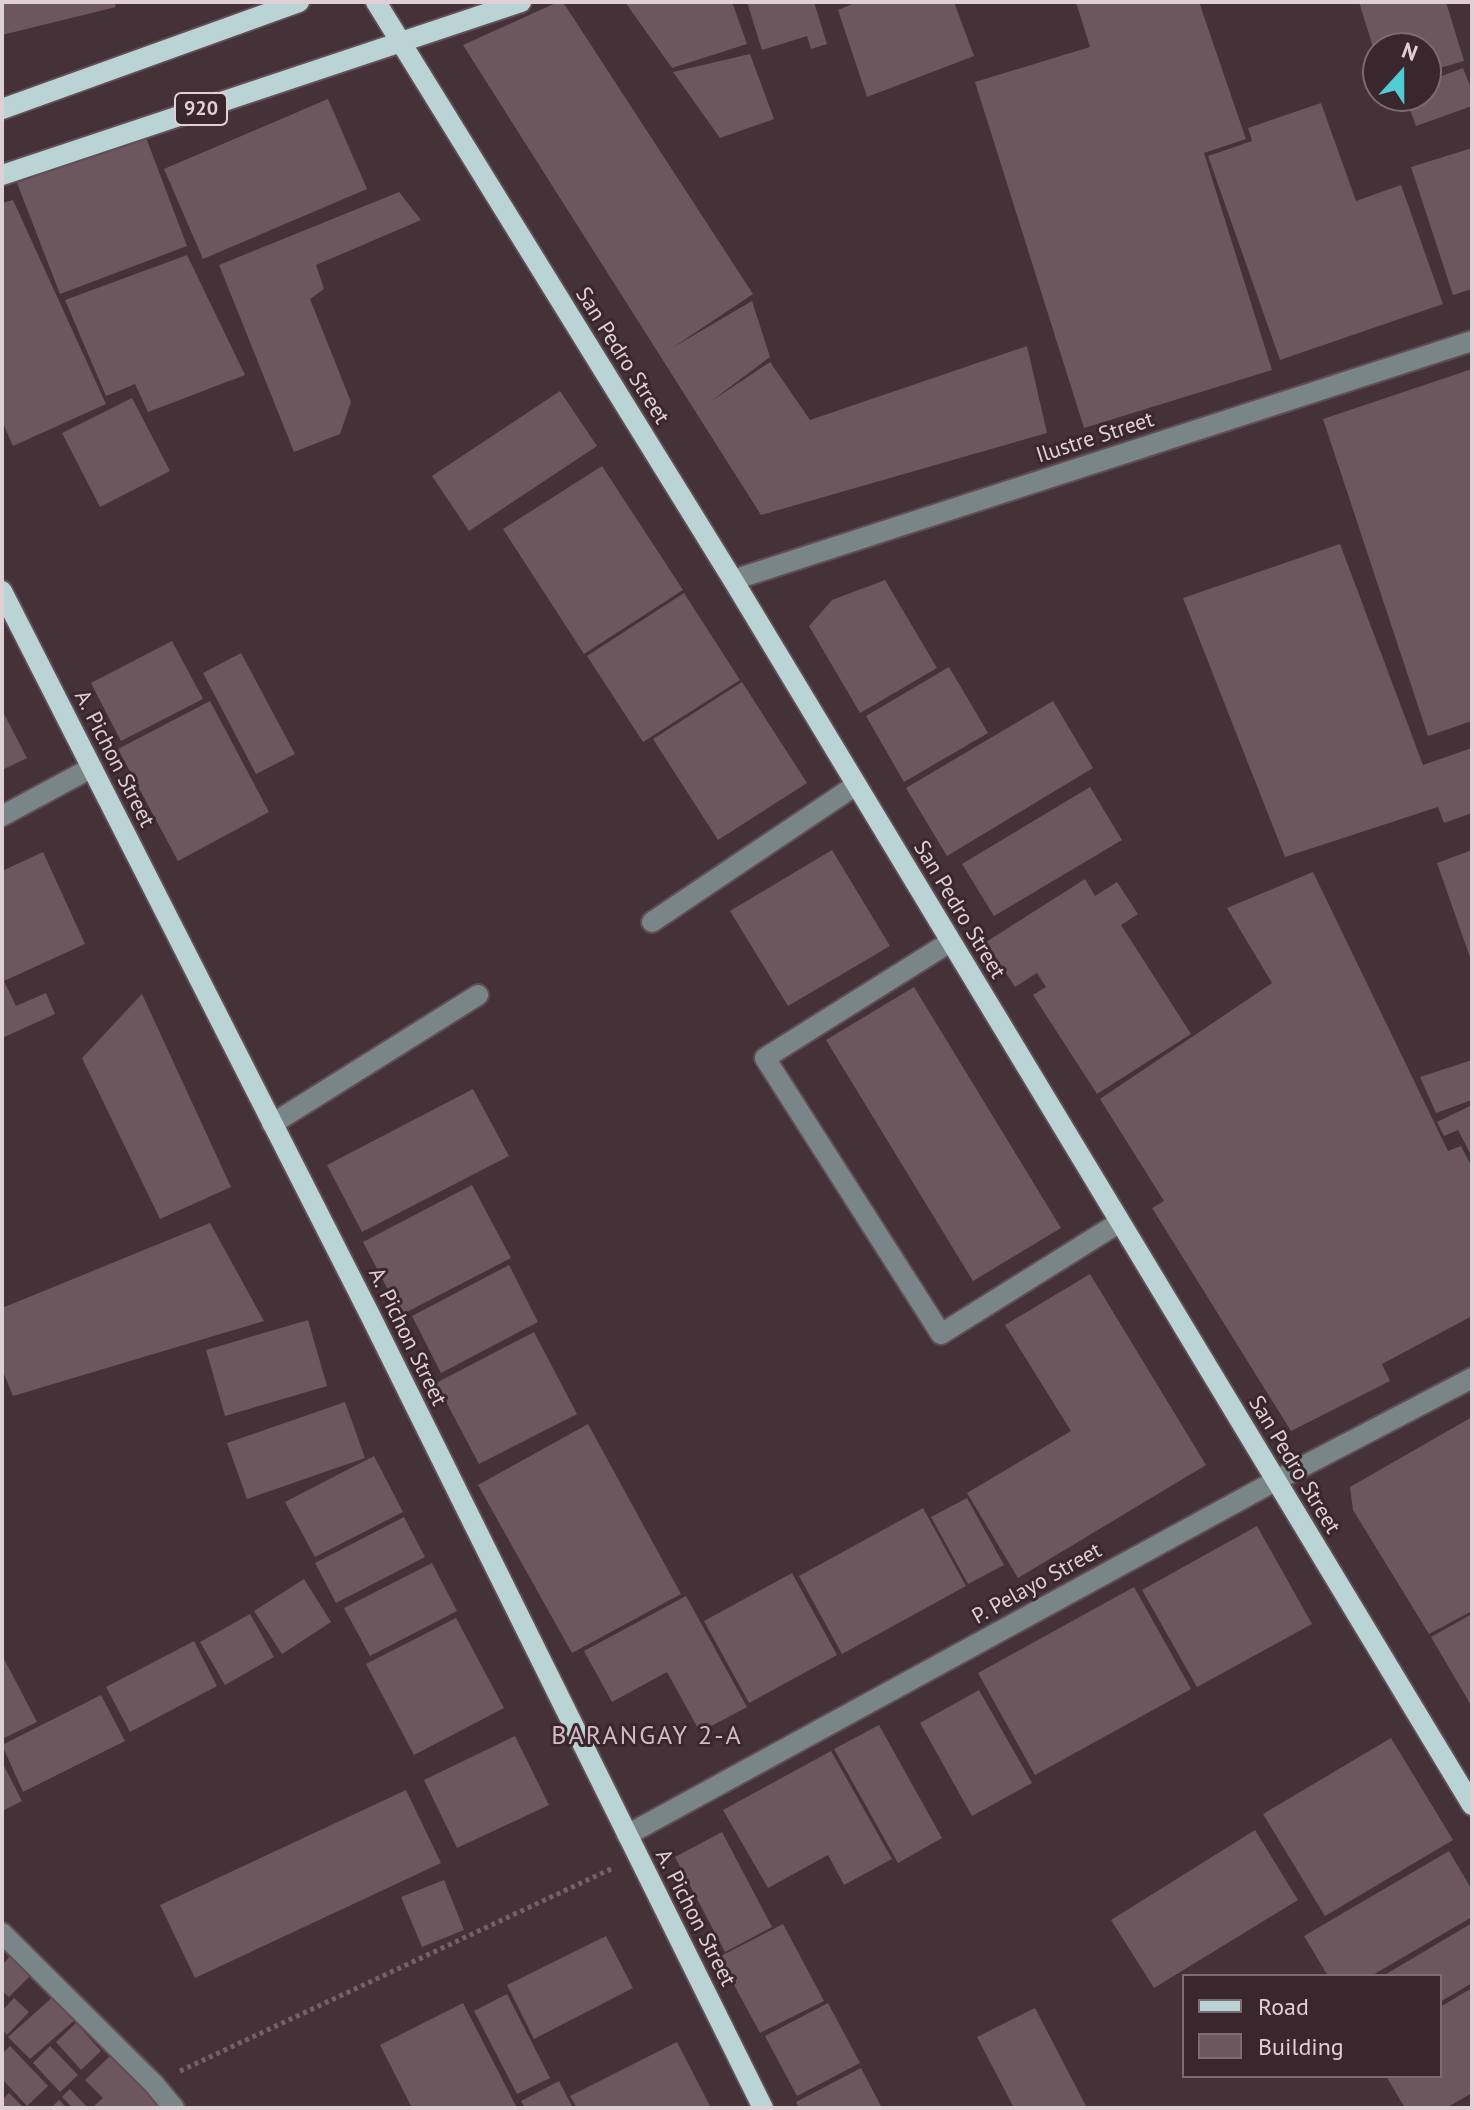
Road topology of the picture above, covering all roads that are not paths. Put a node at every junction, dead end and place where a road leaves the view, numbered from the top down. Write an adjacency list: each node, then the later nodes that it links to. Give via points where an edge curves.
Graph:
1 (299, 2): 5 (main road)
2 (376, 2): 4 (main road, San Pedro Street)
3 (521, 2): 4 (main road, 920)
4 (401, 43): 6 (main road, 920); 8 (main road, San Pedro Street)
5 (2, 109)
6 (2, 175)
7 (1472, 341): 8 (street, Ilustre Street)
8 (733, 580): 11 (main road, San Pedro Street)
9 (2, 591): 10 (main road, A. Pichon Street)
10 (91, 768): 12 (street); 16 (main road, A. Pichon Street)
11 (856, 785): 13 (street); 14 (main road, San Pedro Street)
12 (2, 816)
13 (652, 922)
14 (950, 942): 17 (main road, San Pedro Street); 17 (street, via 765,1058 941,1334)
15 (478, 995): 16 (street)
16 (272, 1124): 21 (main road, A. Pichon Street)
17 (1120, 1222): 19 (main road, San Pedro Street)
18 (1472, 1378): 19 (street, P. Pelayo Street)
19 (1275, 1481): 20 (main road, San Pedro Street); 21 (street, P. Pelayo Street)
20 (1472, 1805)
21 (627, 1835): 24 (main road, A. Pichon Street)
22 (2, 1933): 23 (street)
23 (174, 2108)
24 (763, 2108)

